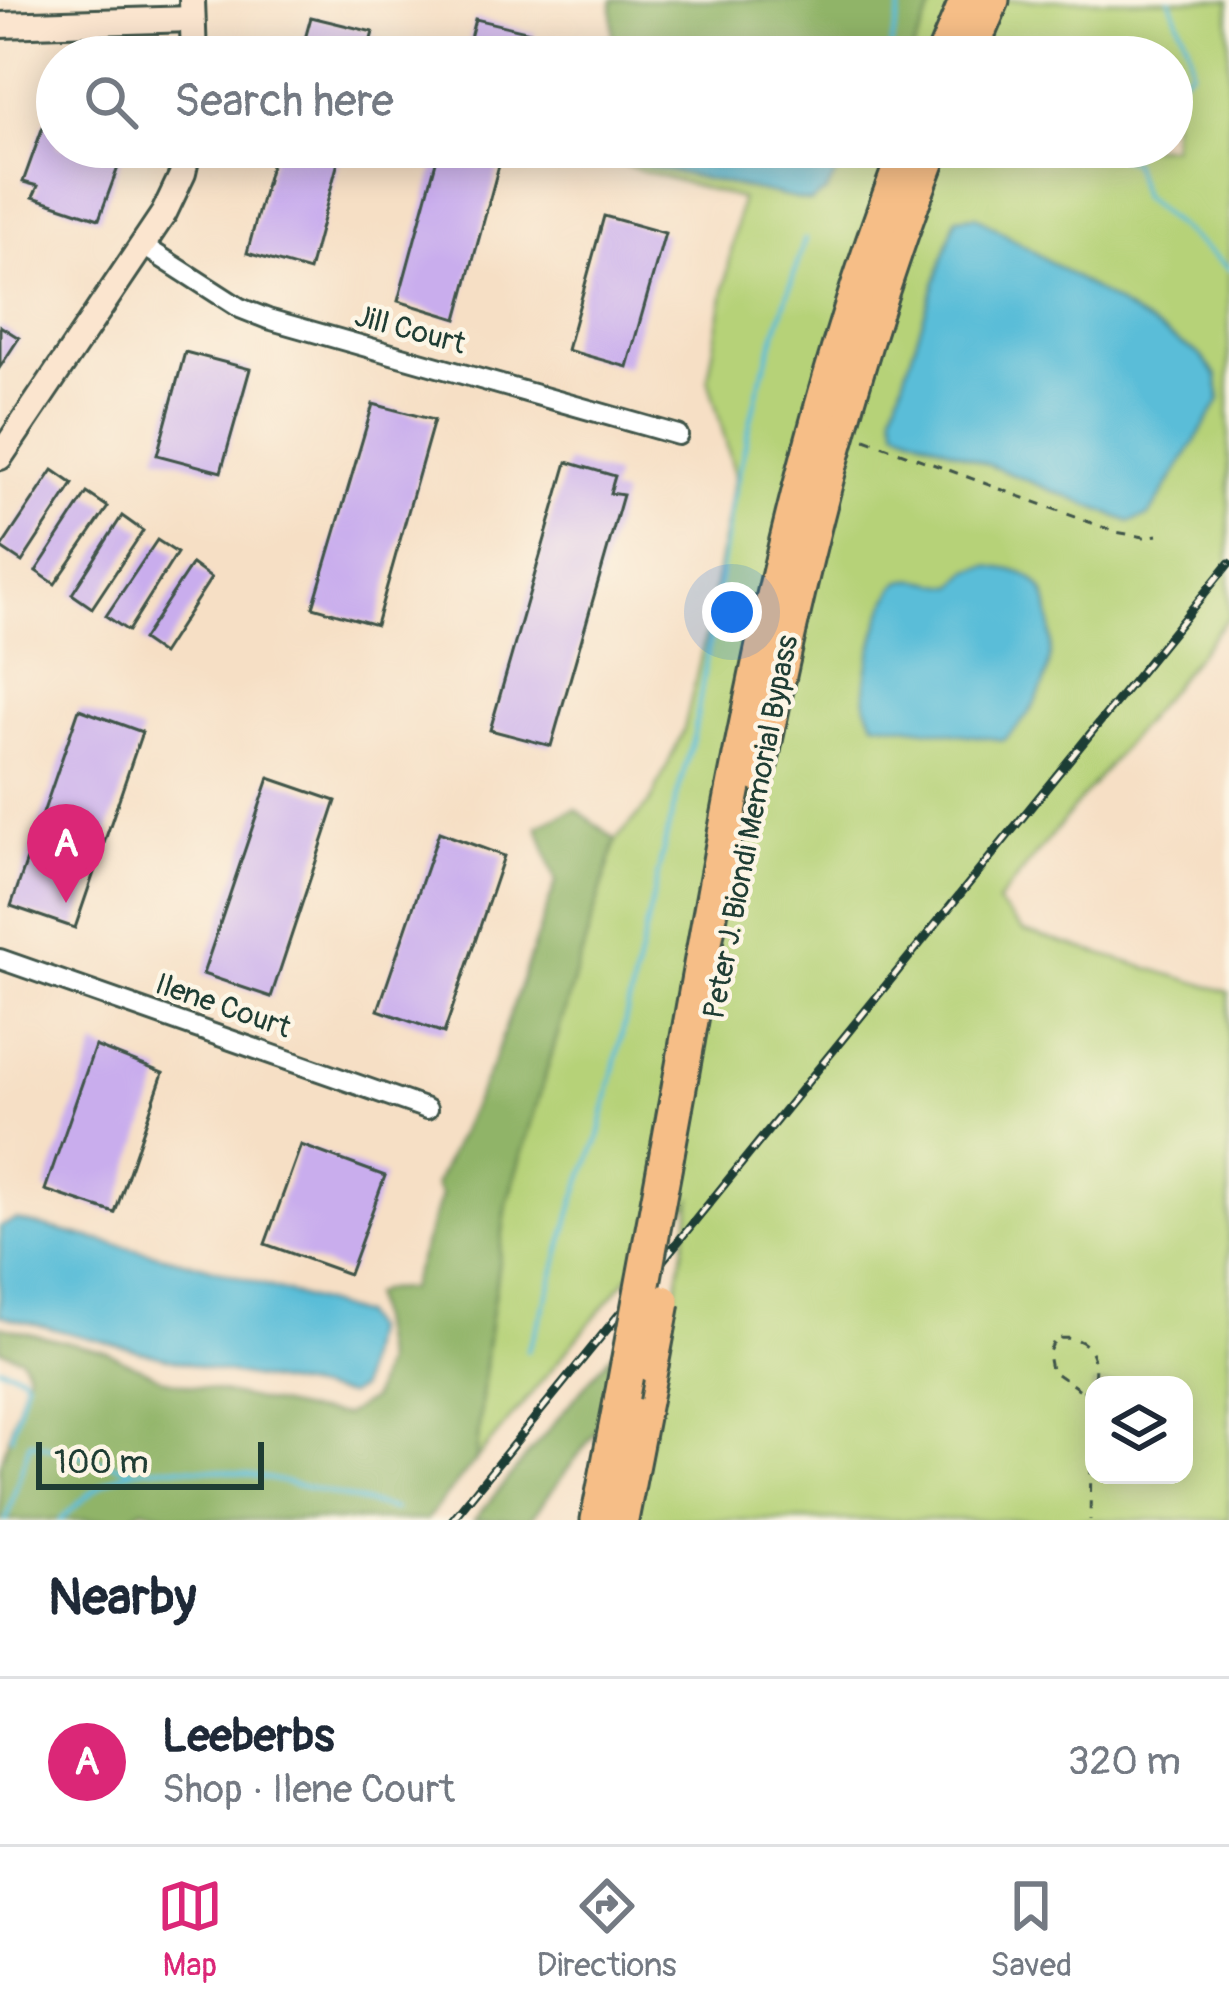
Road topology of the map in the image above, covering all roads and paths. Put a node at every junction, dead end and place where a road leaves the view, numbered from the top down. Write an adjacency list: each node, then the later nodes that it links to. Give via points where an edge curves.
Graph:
1 (967, 0): 5 (highway)
2 (992, 0): 6 (highway)
3 (192, 9): 4 (street)
4 (0, 25)
5 (952, 36)
6 (977, 36)
7 (182, 168): 10 (street)
8 (901, 168): 17 (highway, Peter J. Biondi Memorial Bypass, via 787,534 740,750)
9 (925, 168): 17 (highway, Peter J. Biondi Memorial Bypass, via 809,542)
10 (142, 245): 11 (street, Jill Court, via 268,320); 13 (street)
11 (677, 435)
12 (869, 440): 14 (path, via 1116,532)
13 (0, 457)
14 (1158, 535)
15 (0, 959): 16 (street, Ilene Court)
16 (427, 1108)
17 (679, 1149): 19 (highway, Peter J. Biondi Memorial Bypass, bridge); 20 (highway, Peter J. Biondi Memorial Bypass, bridge, via 652,1366)
18 (1083, 1392): 18 (path, via 1051,1370 1055,1339 1076,1337 1094,1357 1094,1381); 21 (path, via 1092,1404)
19 (598, 1520)
20 (621, 1520)
21 (1090, 1520)

